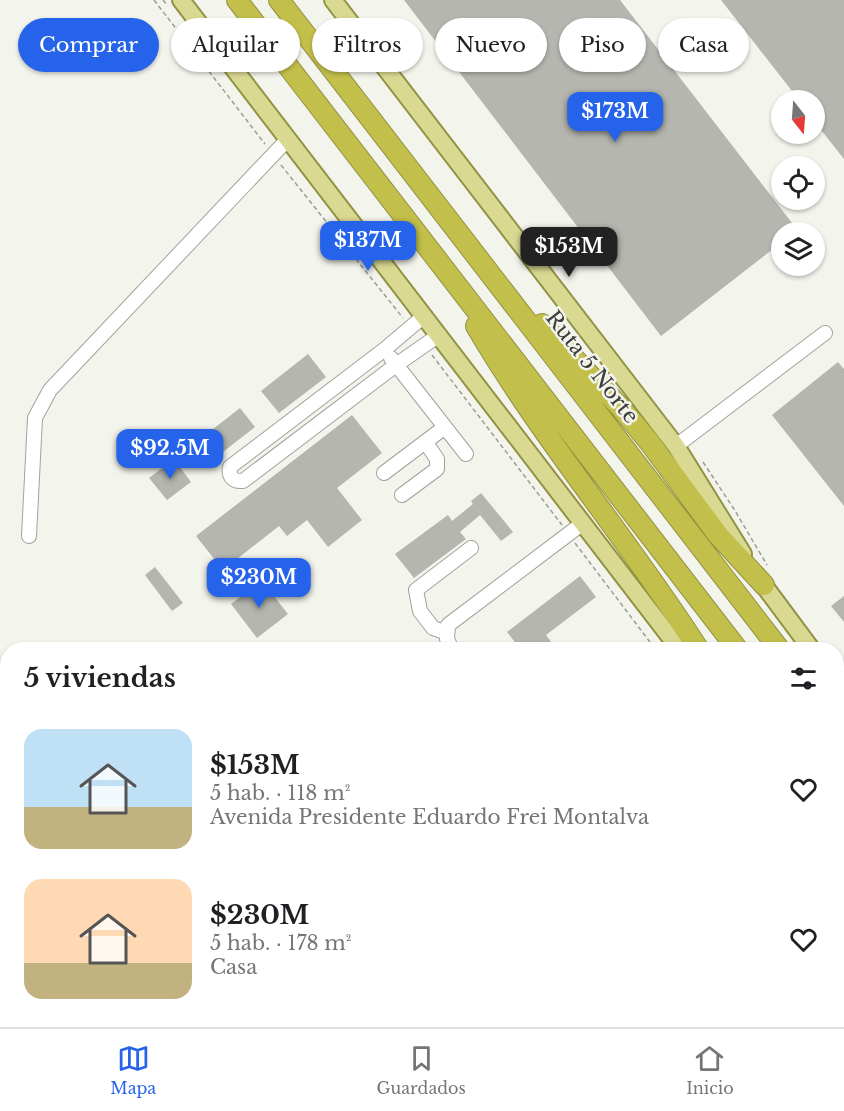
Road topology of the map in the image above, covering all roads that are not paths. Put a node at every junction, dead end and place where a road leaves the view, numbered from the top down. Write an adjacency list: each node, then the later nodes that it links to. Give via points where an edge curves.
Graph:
1 (181, 0): 13 (main road)
2 (222, 0): 7 (highway)
3 (237, 0): 8 (highway)
4 (279, 0): 10 (highway, Ruta 5 Norte)
5 (293, 0): 9 (highway)
6 (333, 0): 23 (main road)
7 (240, 18)
8 (251, 18)
9 (312, 36)
10 (312, 43)
11 (293, 72): 14 (highway)
12 (334, 72): 15 (highway, Ruta 5 Norte)
13 (288, 139): 16 (main road); 28 (street, via 50,390 35,418)
14 (440, 263): 34 (highway, via 525,405 634,553); 35 (highway)
15 (492, 277): 30 (highway, via 621,408 718,535); 36 (highway, Ruta 5 Norte)
16 (424, 316): 18 (main road); 19 (street)
17 (825, 333): 23 (street)
18 (439, 335): 20 (street); 27 (main road)
19 (385, 349): 20 (street); 20 (street, via 230,466 232,478 243,481)
20 (396, 365): 21 (street)
21 (445, 427): 22 (street); 24 (street)
22 (426, 443): 25 (street); 26 (street, via 437,459 437,469)
23 (676, 446): 30 (main road)
24 (466, 454)
25 (384, 473)
26 (402, 495)
27 (583, 523): 31 (street, via 458,616 448,625); 33 (main road)
28 (29, 536)
29 (471, 548): 31 (street, via 416,590 420,610 433,628)
30 (764, 585): 37 (main road)
31 (447, 633): 32 (street)
32 (448, 642)
33 (674, 642)
34 (694, 642)
35 (732, 642)
36 (774, 642)
37 (806, 642)

